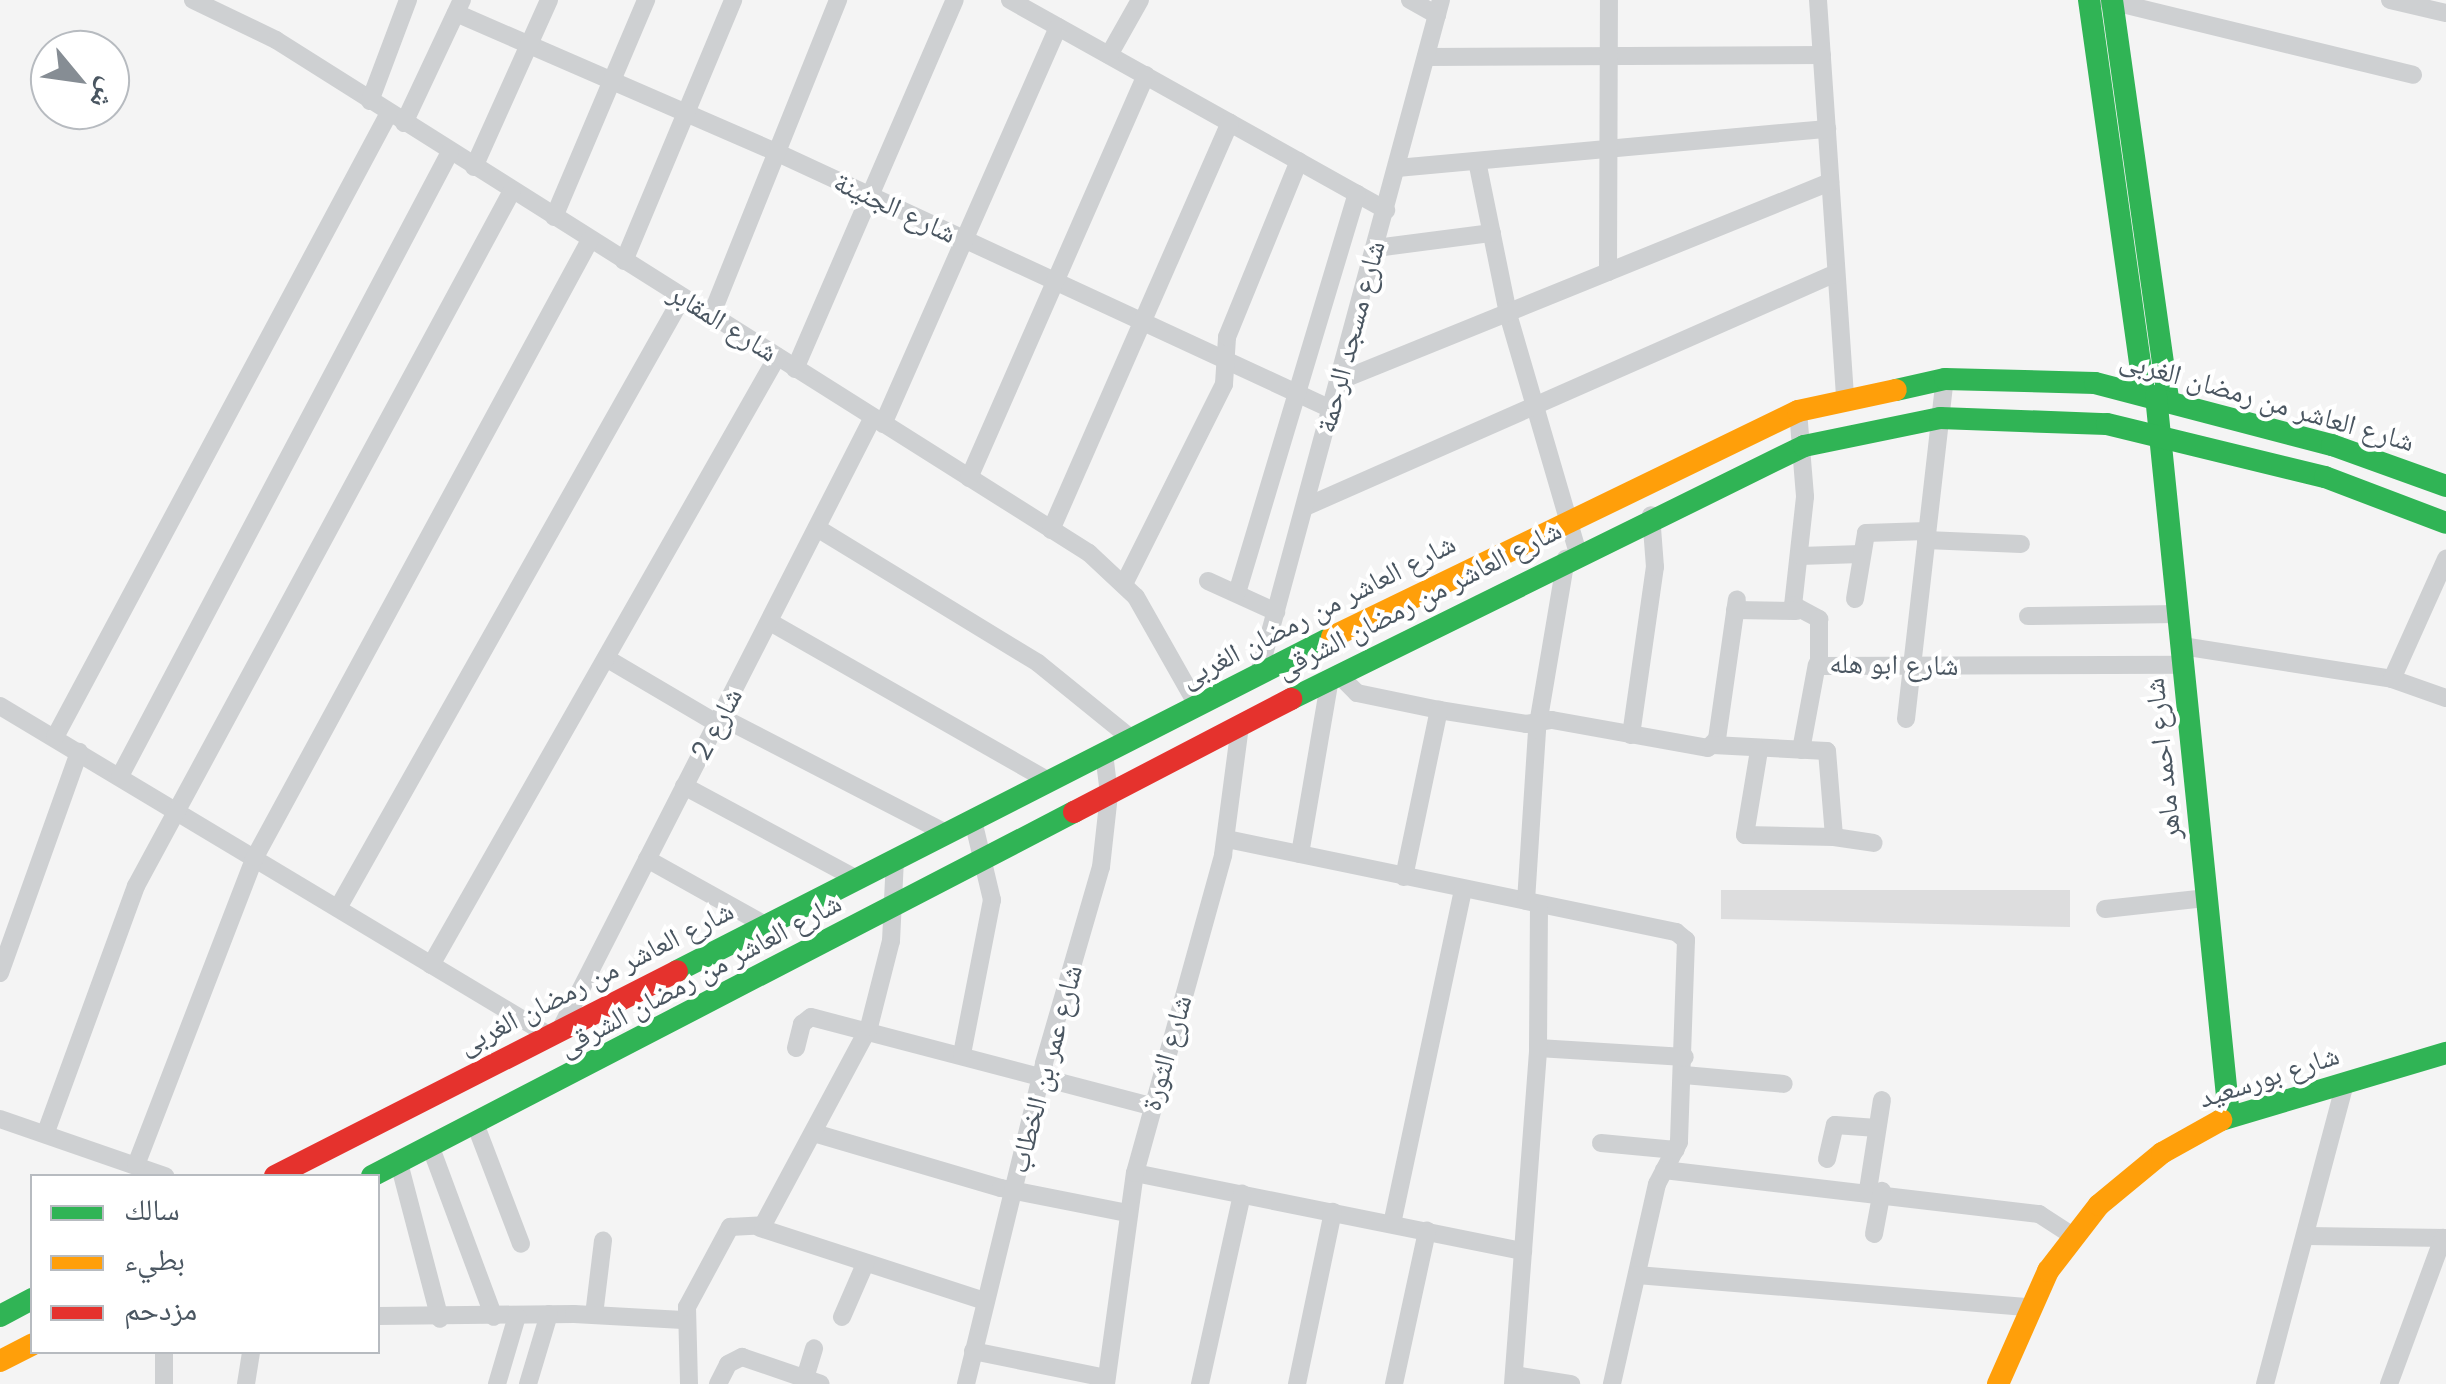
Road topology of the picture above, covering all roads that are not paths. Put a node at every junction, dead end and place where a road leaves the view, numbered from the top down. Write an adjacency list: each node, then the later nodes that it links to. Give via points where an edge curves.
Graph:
1 (193, 0): 27 (street, شارع المقابر, via 262,32)
2 (408, 0): 27 (street)
3 (548, 0): 19 (street)
4 (646, 0): 26 (street)
5 (733, 0): 28 (street)
6 (838, 0): 34 (street)
7 (956, 0): 42 (street)
8 (1010, 0): 18 (street)
9 (1140, 0): 20 (street)
10 (1410, 0): 16 (street)
11 (1608, 0): 22 (street)
12 (1818, 0): 21 (street)
13 (2105, 0): 25 (street); 63 (street, شارع احمد ماهر)
14 (2390, 0): 17 (street)
15 (459, 6): 19 (street, شارع الجنينة); 29 (street)
16 (1439, 8): 23 (street, شارع مسجد الرحمة)
17 (2446, 13)
18 (1058, 27): 20 (street); 47 (street, شارع 2)
19 (530, 45): 26 (street, شارع الجنينة); 37 (street)
20 (1110, 55): 24 (street)
21 (1822, 55): 22 (street); 31 (street)
22 (1608, 56): 23 (street); 32 (street)
23 (1426, 57): 38 (street, شارع مسجد الرحمة)
24 (1146, 75): 30 (street); 52 (street)
25 (2413, 75)
26 (613, 82): 28 (street, شارع الجنينة); 44 (street)
27 (370, 101): 29 (street, شارع المقابر)
28 (686, 114): 34 (street, شارع الجنينة); 49 (street)
29 (396, 118): 33 (street, شارع المقابر); 113 (street)
30 (1230, 122): 35 (street); 56 (street)
31 (1827, 129): 32 (street); 39 (street)
32 (1607, 148): 36 (street); 50 (street)
33 (450, 152): 37 (street, شارع المقابر); 121 (street)
34 (778, 153): 42 (street, شارع الجنينة); 55 (street)
35 (1299, 161): 41 (street); 58 (street, via 1227,337)
36 (1477, 161): 38 (street); 45 (street)
37 (474, 167): 40 (street, شارع المقابر)
38 (1398, 168): 43 (street, شارع مسجد الرحمة)
39 (1830, 182): 50 (street); 51 (street)
40 (512, 191): 44 (street, شارع المقابر); 125 (street)
41 (1357, 194): 43 (street); 62 (street)
42 (870, 196): 47 (street, شارع الجنينة); 59 (street)
43 (1386, 210): 48 (street, شارع مسجد الرحمة)
44 (554, 217): 46 (street, شارع المقابر)
45 (1492, 233): 48 (street); 54 (street)
46 (590, 240): 49 (street, شارع المقابر); 132 (street)
47 (966, 242): 52 (street, شارع الجنينة); 69 (street, شارع 2)
48 (1376, 248): 61 (street, شارع مسجد الرحمة)
49 (624, 261): 53 (street, شارع المقابر)
50 (1608, 272): 54 (street)
51 (1836, 273): 64 (street); 65 (street)
52 (1057, 283): 56 (street, شارع الجنينة); 72 (street)
53 (682, 298): 55 (street, شارع المقابر); 142 (street)
54 (1508, 314): 61 (street); 65 (street)
55 (711, 316): 57 (street, شارع المقابر)
56 (1145, 324): 58 (street, شارع الجنينة); 79 (street)
57 (777, 358): 59 (street, شارع المقابر); 97 (street)
58 (1226, 362): 62 (street, شارع الجنينة); 87 (street, via 1224,384)
59 (795, 369): 69 (street, شارع المقابر)
60 (1944, 379): 63 (street, شارع العاشر من رمضان الغربى, via 2045,378); 64 (street, شارع العاشر من رمضان الغربى); 68 (street)
61 (1339, 381): 66 (street, شارع مسجد الرحمة)
62 (1295, 393): 66 (street, شارع الجنينة); 88 (street)
63 (2156, 396): 70 (street, شارع احمد ماهر); 73 (street, شارع العاشر من رمضان الغربى, via 2332,445)
64 (1845, 397): 67 (street, شارع العاشر من رمضان الغربى)
65 (1532, 407): 74 (street); 76 (street)
66 (1331, 410): 74 (street, شارع مسجد الرحمة)
67 (1798, 411): 71 (street); 76 (street, شارع العاشر من رمضان الغربى)
68 (1940, 418): 70 (street, شارع العاشر من رمضان الشرقى, via 2052,417); 71 (street, شارع العاشر من رمضان الشرقى); 80 (street)
69 (878, 421): 72 (street, شارع المقابر); 78 (street, شارع 2)
70 (2160, 434): 77 (street, شارع العاشر من رمضان الشرقى, via 2324,477); 92 (street, شارع احمد ماهر)
71 (1804, 446): 75 (street, شارع العاشر من رمضان الشرقى); 84 (street)
72 (969, 478): 79 (street, شارع المقابر)
73 (2446, 486)
74 (1304, 507): 91 (street, شارع مسجد الرحمة)
75 (1651, 516): 83 (street, شارع العاشر من رمضان الشرقى); 112 (street, via 1655,567)
76 (1567, 521): 83 (street); 95 (street, شارع العاشر من رمضان الغربى)
77 (2446, 524)
78 (817, 528): 94 (street, شارع 2); 114 (street, via 1038,663)
79 (1051, 530): 87 (street, شارع المقابر)
80 (1927, 535): 81 (street); 82 (street, via 1870,530); 100 (street)
81 (2021, 544)
82 (1861, 554): 84 (street); 89 (street)
83 (1572, 556): 98 (street, شارع العاشر من رمضان الشرقى); 110 (street)
84 (1800, 556): 90 (street)
85 (2446, 560): 103 (street)
86 (1208, 580): 88 (street)
87 (1125, 582): 106 (street, شارع المقابر)
88 (1237, 593): 91 (street)
89 (1854, 599)
90 (1796, 611): 99 (street, شارع ابو هله, via 1819,619); 115 (street, via 1736,605)
91 (1276, 612): 101 (street, شارع مسجد الرحمة)
92 (2179, 614): 93 (street); 96 (street, شارع احمد ماهر)
93 (2028, 616)
94 (770, 622): 109 (street, شارع 2); 122 (street)
95 (1348, 629): 98 (street); 101 (street, شارع العاشر من رمضان الغربى)
96 (2183, 656): 100 (street, شارع ابو هله); 103 (street, شارع ابو هله); 139 (street, شارع احمد ماهر)
97 (606, 658): 109 (street); 145 (street)
98 (1364, 660): 102 (street, شارع العاشر من رمضان الشرقى)
99 (1817, 664): 100 (street, شارع ابو هله); 118 (street)
100 (1909, 667): 108 (street)
101 (1260, 674): 106 (street, شارع العاشر من رمضان الغربى)
102 (1334, 676): 107 (street, via 1357,692); 111 (street, شارع العاشر من رمضان الشرقى); 131 (street)
103 (2392, 679): 104 (street, شارع ابو هله)
104 (2446, 698)
105 (0, 708): 113 (street)
106 (1191, 709): 114 (street, شارع العاشر من رمضان الغربى); 116 (street)
107 (1438, 710): 110 (street); 136 (street)
108 (1906, 719)
109 (720, 721): 123 (street, شارع 2); 127 (street)
110 (1538, 722): 112 (street); 140 (street)
111 (1240, 725): 116 (street, شارع العاشر من رمضان الشرقى); 129 (street, شارع الثورة)
112 (1631, 735): 115 (street)
113 (54, 738): 119 (street)
114 (1132, 739): 120 (street, شارع العاشر من رمضان الغربى)
115 (1713, 746): 117 (street)
116 (1197, 748): 124 (street, شارع العاشر من رمضان الشرقى)
117 (1760, 750): 118 (street); 128 (street, via 1745,835)
118 (1801, 750): 128 (street, via 1828,753)
119 (79, 752): 121 (street); 146 (street)
120 (1104, 753): 122 (street, شارع العاشر من رمضان الغربى); 124 (street, شارع عمر بن الخطاب)
121 (120, 776): 125 (street)
122 (1049, 781): 126 (street, شارع العاشر من رمضان الغربى)
123 (684, 786): 134 (street, شارع 2); 137 (street)
124 (1108, 794): 133 (street, شارع العاشر من رمضان الشرقى); 154 (street, شارع عمر بن الخطاب, via 1101,866)
125 (175, 809): 132 (street); 164 (street, via 136,886)
126 (973, 820): 127 (street, شارع العاشر من رمضان الغربى); 133 (street)
127 (946, 833): 135 (street, شارع العاشر من رمضان الغربى)
128 (1834, 837): 130 (street)
129 (1227, 839): 131 (street); 159 (street, شارع الثورة)
130 (1874, 843)
131 (1300, 854): 136 (street)
132 (254, 857): 142 (street); 172 (street)
133 (986, 858): 141 (street, شارع العاشر من رمضان الشرقى); 152 (street, via 991,920)
134 (647, 859): 144 (street); 148 (street, شارع 2)
135 (895, 859): 137 (street, شارع العاشر من رمضان الغربى); 141 (street)
136 (1404, 877): 138 (street)
137 (856, 878): 144 (street, شارع العاشر من رمضان الغربى)
138 (1463, 889): 140 (street); 183 (street)
139 (2207, 898): 143 (street); 160 (street, شارع احمد ماهر)
140 (1532, 903): 150 (street); 153 (street, via 1676,932 1688,946)
141 (895, 906): 147 (street); 162 (street, شارع العاشر من رمضان الشرقى)
142 (338, 908): 145 (street)
143 (2105, 909)
144 (764, 925): 148 (street, شارع العاشر من رمضان الغربى)
145 (431, 965): 148 (street)
146 (0, 974)
147 (869, 1028): 149 (street, via 808,1018); 152 (street); 165 (street)
148 (554, 1033): 157 (street, شارع العاشر من رمضان الغربى)
149 (796, 1048)
150 (1538, 1048): 153 (street); 192 (street)
151 (2446, 1053): 156 (street, شارع بورسعيد)
152 (962, 1054): 154 (street)
153 (1684, 1066): 155 (street); 169 (street)
154 (1043, 1076): 159 (street); 179 (street, شارع عمر بن الخطاب)
155 (1784, 1084)
156 (2345, 1084): 160 (street, شارع بورسعيد); 188 (street)
157 (438, 1092): 166 (street); 176 (street, شارع العاشر من رمضان الغربى)
158 (1882, 1100): 163 (street)
159 (1151, 1106): 174 (street, شارع الثورة)
160 (2229, 1116): 187 (street, شارع بورسعيد, via 2162,1153)
161 (0, 1119): 164 (street)
162 (476, 1126): 166 (street, شارع العاشر من رمضان الشرقى); 191 (street)
163 (1877, 1128): 170 (street, via 1835,1125); 178 (street)
164 (46, 1132): 172 (street)
165 (814, 1132): 179 (street); 184 (street)
166 (454, 1137): 168 (street, شارع العاشر من رمضان الشرقى)
167 (1601, 1143): 169 (street)
168 (431, 1148): 171 (street, شارع العاشر من رمضان الشرقى); 203 (street)
169 (1676, 1150): 173 (street)
170 (1827, 1159)
171 (399, 1163): 177 (street, شارع العاشر من رمضان الشرقى); 205 (street)
172 (136, 1164): 175 (street)
173 (1664, 1170): 178 (street); 194 (street)
174 (1135, 1173): 180 (street); 181 (street, شارع الثورة)
175 (160, 1174)
176 (279, 1174)
177 (376, 1174)
178 (1875, 1190): 186 (street); 187 (street, via 2039,1214)
179 (1014, 1192): 181 (street); 196 (street, شارع عمر بن الخطاب)
180 (1242, 1194): 182 (street); 223 (street)
181 (1128, 1212): 215 (street, شارع الثورة)
182 (1333, 1212): 183 (street); 224 (street)
183 (1392, 1224): 185 (street)
184 (760, 1228): 193 (street); 206 (street, via 730,1227)
185 (1427, 1231): 192 (street); 225 (street)
186 (1874, 1234)
187 (2073, 1236): 197 (street, شارع بورسعيد)
188 (2307, 1236): 189 (street); 229 (street)
189 (2444, 1238): 230 (street)
190 (603, 1241): 199 (street)
191 (521, 1244)
192 (1523, 1250): 213 (street)
193 (865, 1264): 196 (street); 204 (street)
194 (1637, 1275): 197 (street); 227 (street)
195 (30, 1300): 200 (street)
196 (985, 1300): 209 (street, شارع عمر بن الخطاب)
197 (2026, 1307): 228 (street, شارع بورسعيد)
198 (549, 1314): 199 (street); 202 (street); 219 (street)
199 (594, 1315): 206 (street)
200 (0, 1316)
201 (380, 1316): 205 (street)
202 (517, 1316): 203 (street); 218 (street)
203 (494, 1317): 205 (street)
204 (842, 1317)
205 (440, 1319)
206 (683, 1320): 220 (street)
207 (30, 1346): 212 (street)
208 (814, 1348): 214 (street)
209 (973, 1351): 215 (street); 222 (street, شارع عمر بن الخطاب)
210 (164, 1354): 216 (street)
211 (251, 1354): 217 (street)
212 (0, 1362)
213 (1513, 1380): 226 (street)
214 (813, 1381): 221 (street, via 742,1357 728,1364)
215 (1106, 1381)
216 (164, 1384)
217 (246, 1384)
218 (496, 1384)
219 (528, 1384)
220 (689, 1384)
221 (718, 1384)
222 (966, 1384)
223 (1200, 1384)
224 (1297, 1384)
225 (1394, 1384)
226 (1571, 1384)
227 (1612, 1384)
228 (1998, 1384)
229 (2265, 1384)
230 (2389, 1384)

